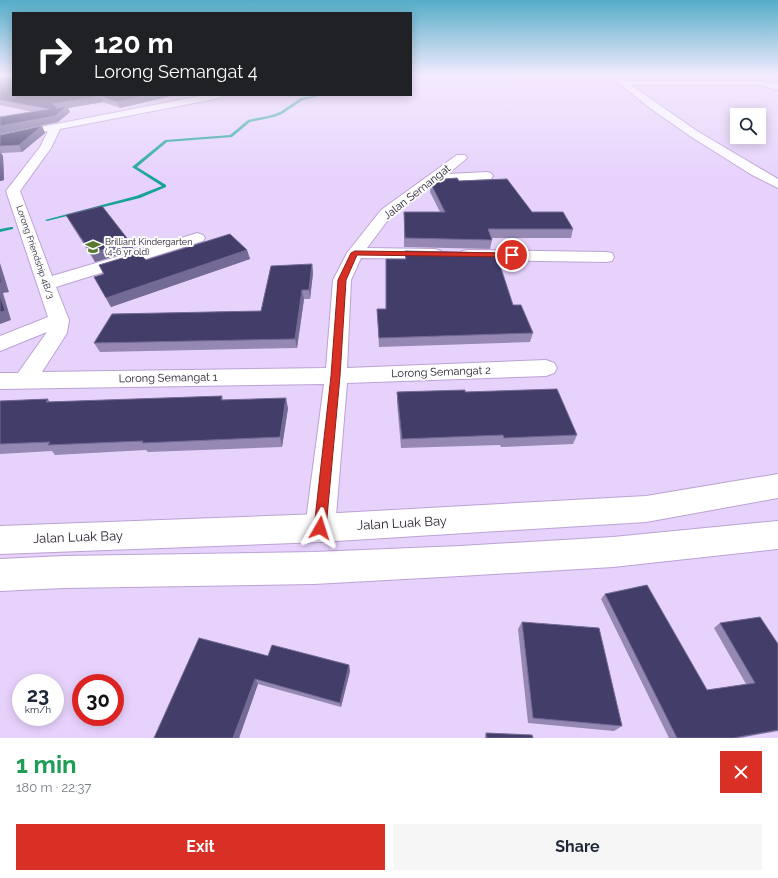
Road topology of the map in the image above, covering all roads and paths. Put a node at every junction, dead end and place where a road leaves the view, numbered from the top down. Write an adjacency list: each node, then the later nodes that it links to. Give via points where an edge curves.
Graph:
1 (137, 110): 3 (street)
2 (660, 110): 8 (street, via 730,158)
3 (55, 128): 4 (street); 9 (street, Lorong Friendship 4B/3, via 45,148)
4 (0, 138)
5 (461, 158): 7 (street, Jalan Semangat)
6 (487, 176): 7 (street)
7 (434, 178): 11 (street, Jalan Semangat, via 386,214)
8 (778, 184)
9 (6, 192): 13 (street, Lorong Friendship 4B/3)
10 (197, 238): 13 (street)
11 (355, 253): 12 (street); 17 (street, Jalan Semangat, via 342,280)
12 (606, 257)
13 (46, 284): 14 (street, Lorong Friendship 4B/3)
14 (59, 320): 15 (street); 18 (street, via 56,333)
15 (0, 344)
16 (546, 368): 17 (street, Lorong Semangat 2)
17 (336, 376): 18 (street, Lorong Semangat 1); 21 (street, Jalan Semangat)
18 (25, 380): 19 (street, Lorong Semangat 1)
19 (0, 381)
20 (778, 486): 21 (street, Jalan Luak Bay, via 646,509)
21 (320, 528): 23 (street, Jalan Luak Bay)
22 (778, 535): 24 (street, via 613,552 468,561 314,568)
23 (0, 540)
24 (0, 575)

